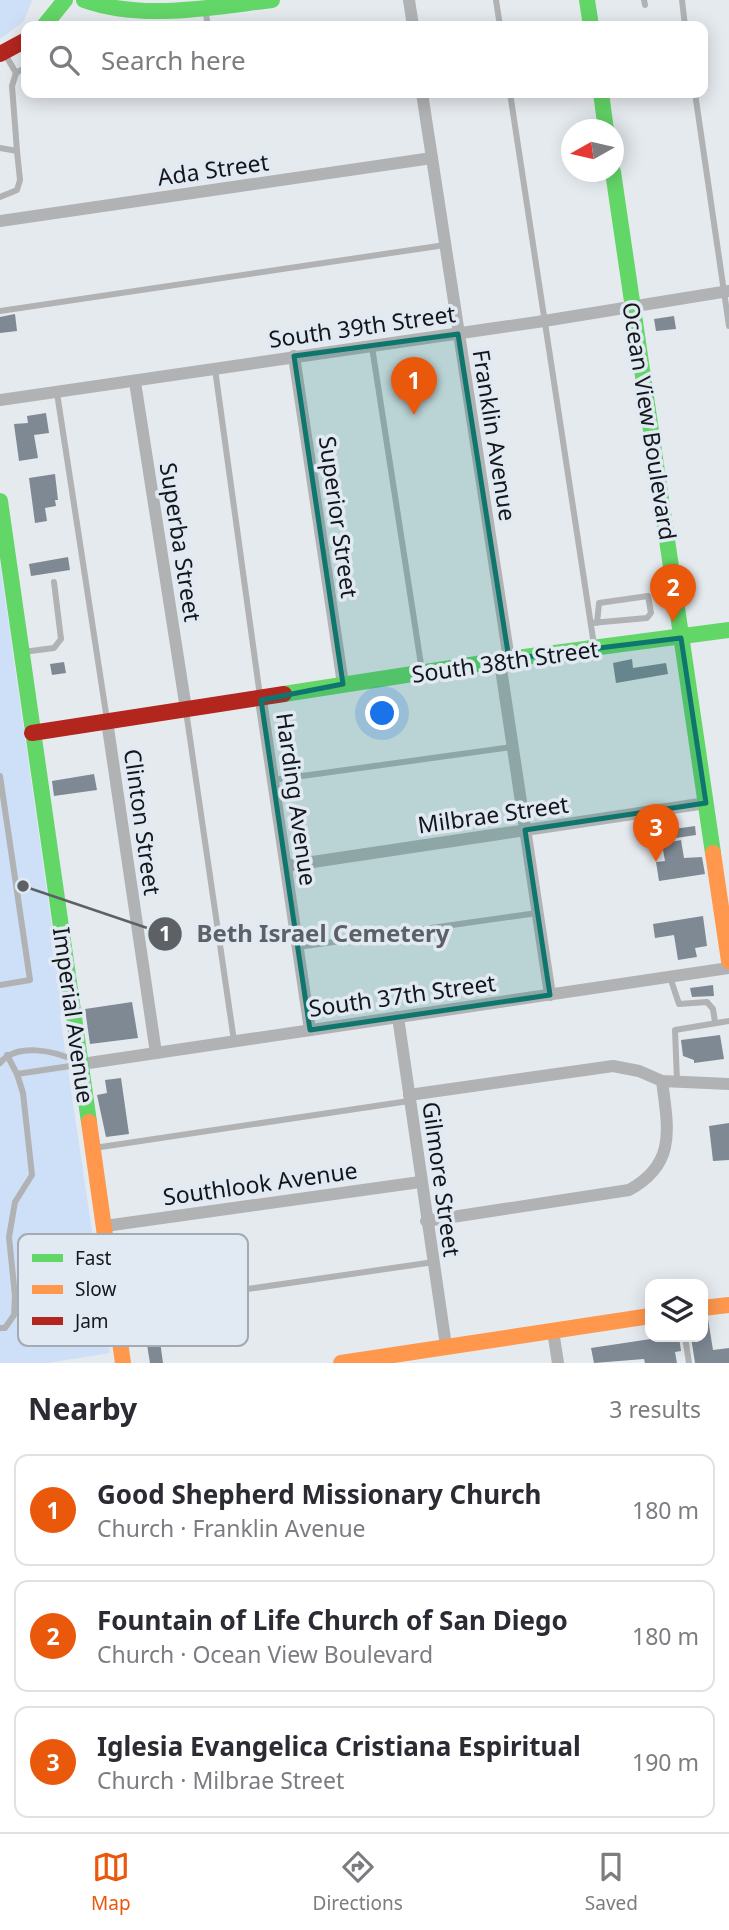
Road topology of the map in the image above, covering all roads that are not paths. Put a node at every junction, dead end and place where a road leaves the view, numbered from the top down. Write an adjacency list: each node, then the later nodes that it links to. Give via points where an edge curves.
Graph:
1 (65, 0): 9 (main road)
2 (84, 0): 8 (main road, via 125,9)
3 (272, 0): 8 (main road)
4 (409, 0): 11 (street)
5 (496, 0): 12 (lane)
6 (587, 0): 13 (main road)
7 (682, 0): 14 (lane)
8 (204, 3): 10 (lane)
9 (48, 21)
10 (207, 21)
11 (412, 21)
12 (499, 21)
13 (590, 21)
14 (684, 21)
15 (21, 43): 16 (main road)
16 (2, 53): 18 (lane)
17 (21, 70): 18 (lane)
18 (16, 73): 25 (lane, via 12,86)
19 (423, 98): 26 (street, Franklin Avenue)
20 (511, 98): 34 (lane)
21 (602, 98): 23 (main road)
22 (696, 98): 31 (lane)
23 (605, 119)
24 (0, 148): 25 (lane)
25 (17, 151): 28 (lane, via 20,185)
26 (432, 158): 29 (street, Ada Street); 30 (street, Franklin Avenue)
27 (614, 182): 32 (main road, Ocean View Boulevard)
28 (0, 197)
29 (0, 221)
30 (445, 245): 33 (lane); 36 (street, Franklin Avenue)
31 (726, 292): 32 (street, South 39th Street); 35 (lane)
32 (633, 308): 34 (street, South 39th Street); 48 (main road, Ocean View Boulevard)
33 (0, 311)
34 (544, 321): 36 (street, South 39th Street); 46 (lane)
35 (729, 326)
36 (458, 334): 37 (street, South 39th Street); 51 (street, Franklin Avenue)
37 (372, 346): 38 (street, South 39th Street); 52 (lane)
38 (294, 356): 39 (street, South 39th Street); 53 (street, Superior Street)
39 (215, 369): 40 (street, South 39th Street); 54 (lane)
40 (135, 382): 41 (street, South 39th Street); 55 (street, Superba Street)
41 (57, 393): 42 (street, South 39th Street); 56 (lane)
42 (0, 400)
43 (0, 501): 44 (main road, Imperial Avenue)
44 (4, 557): 50 (main road, Imperial Avenue)
45 (54, 582): 50 (lane, via 61,639 54,648)
46 (594, 623): 46 (lane, via 647,618 651,612 648,596 599,603); 49 (lane)
47 (729, 631): 48 (main road, South 38th Street)
48 (681, 638): 49 (main road, South 38th Street); 61 (main road, Ocean View Boulevard)
49 (594, 648): 51 (main road, South 38th Street)
50 (22, 652): 57 (main road, Imperial Avenue)
51 (505, 661): 52 (main road, South 38th Street); 58 (street, Franklin Avenue)
52 (422, 673): 53 (main road, South 38th Street)
53 (343, 684): 54 (main road, South 38th Street)
54 (261, 700): 55 (main road, South 38th Street); 60 (street, Harding Avenue)
55 (186, 709): 56 (main road, South 38th Street); 75 (lane)
56 (107, 721): 57 (main road, South 38th Street); 76 (street, Clinton Street)
57 (32, 733): 79 (main road, Imperial Avenue)
58 (512, 747): 60 (lane); 62 (street, Franklin Avenue)
59 (0, 776): 69 (lane, via 30,981)
60 (273, 780): 63 (street, Harding Avenue)
61 (706, 803): 62 (street, Milbrae Street); 66 (main road, Ocean View Boulevard)
62 (525, 830): 63 (street, Milbrae Street); 64 (street, Franklin Avenue)
63 (286, 866): 65 (street, Harding Avenue)
64 (537, 913): 65 (lane); 70 (street, Franklin Avenue)
65 (298, 947): 74 (street, Harding Avenue)
66 (729, 961)
67 (729, 968): 68 (street, South 37th Street)
68 (670, 977): 70 (street, South 37th Street); 73 (lane, via 679,1004 707,1002)
69 (0, 985)
70 (550, 995): 71 (street, South 37th Street)
71 (398, 1017): 74 (street, South 37th Street); 84 (street, Gilmore Street)
72 (729, 1021): 73 (lane)
73 (715, 1023): 82 (lane, via 674,1030)
74 (310, 1030): 75 (street, South 37th Street)
75 (234, 1041): 76 (street, South 37th Street)
76 (156, 1053): 79 (street, South 37th Street)
77 (7, 1055): 78 (lane); 79 (lane, via 59,1053); 80 (lane)
78 (0, 1063)
79 (82, 1064): 80 (lane); 85 (main road, Imperial Avenue)
80 (17, 1074): 95 (lane, via 32,1175 15,1202 9,1237 14,1315)
81 (662, 1081): 82 (street); 84 (street, via 613,1066); 87 (street, via 666,1148 647,1180 629,1190)
82 (677, 1081): 83 (street)
83 (729, 1084)
84 (409, 1098): 85 (lane); 86 (street, Gilmore Street)
85 (93, 1149): 88 (main road, Imperial Avenue)
86 (420, 1182): 87 (street, Gilmore Street); 88 (street, Southlook Avenue)
87 (426, 1221): 90 (street, Gilmore Street)
88 (105, 1226): 89 (main road, Imperial Avenue)
89 (106, 1234)
90 (433, 1262): 91 (lane); 99 (street, Gilmore Street)
91 (248, 1289)
92 (729, 1305): 93 (main road)
93 (708, 1307)
94 (645, 1317): 96 (main road)
95 (2, 1328): 97 (lane)
96 (553, 1331): 99 (main road); 101 (street)
97 (0, 1335)
98 (686, 1342): 102 (lane)
99 (446, 1346): 100 (main road)
100 (341, 1363)
101 (558, 1363)
102 (689, 1363)

